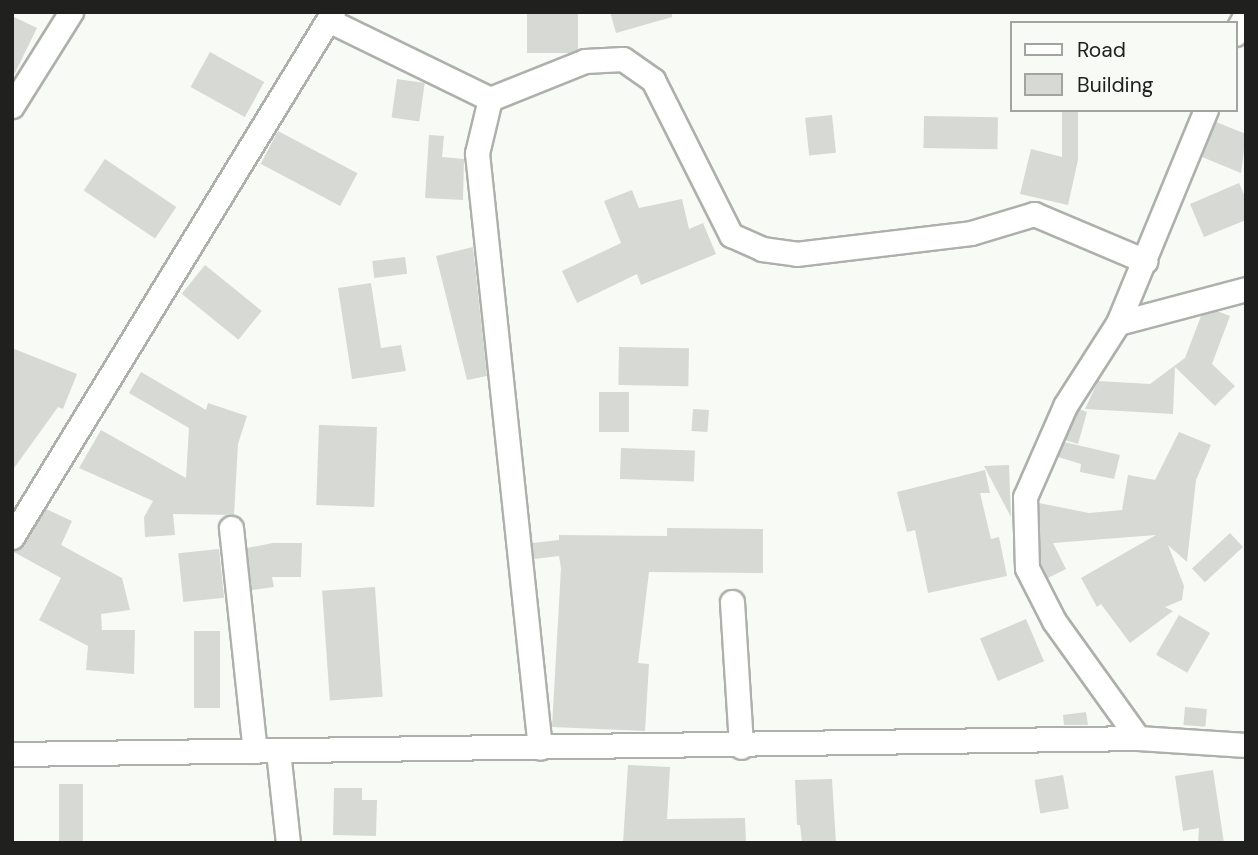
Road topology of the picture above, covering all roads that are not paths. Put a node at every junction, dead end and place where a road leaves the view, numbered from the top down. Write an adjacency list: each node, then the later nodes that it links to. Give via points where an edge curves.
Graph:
1 (71, 12): 6 (street)
2 (1246, 14): 4 (street)
3 (331, 16): 5 (street); 12 (street)
4 (1237, 30)
5 (490, 99): 8 (street, via 585,61 623,59 653,80 731,236 762,249 796,254 971,233 1034,214); 17 (street, via 477,153)
6 (12, 106)
7 (1205, 112): 8 (street)
8 (1145, 261): 10 (street)
9 (1246, 289): 10 (street)
10 (1118, 323): 14 (street, via 1065,406 1025,497 1027,568 1054,621)
11 (231, 528): 18 (street)
12 (12, 537)
13 (732, 602): 16 (street)
14 (1138, 738): 15 (street); 16 (street)
15 (1246, 745)
16 (741, 747): 17 (street)
17 (540, 748): 19 (street)
18 (255, 751): 19 (street); 20 (street)
19 (278, 751): 21 (street)
20 (12, 754)
21 (288, 843)

